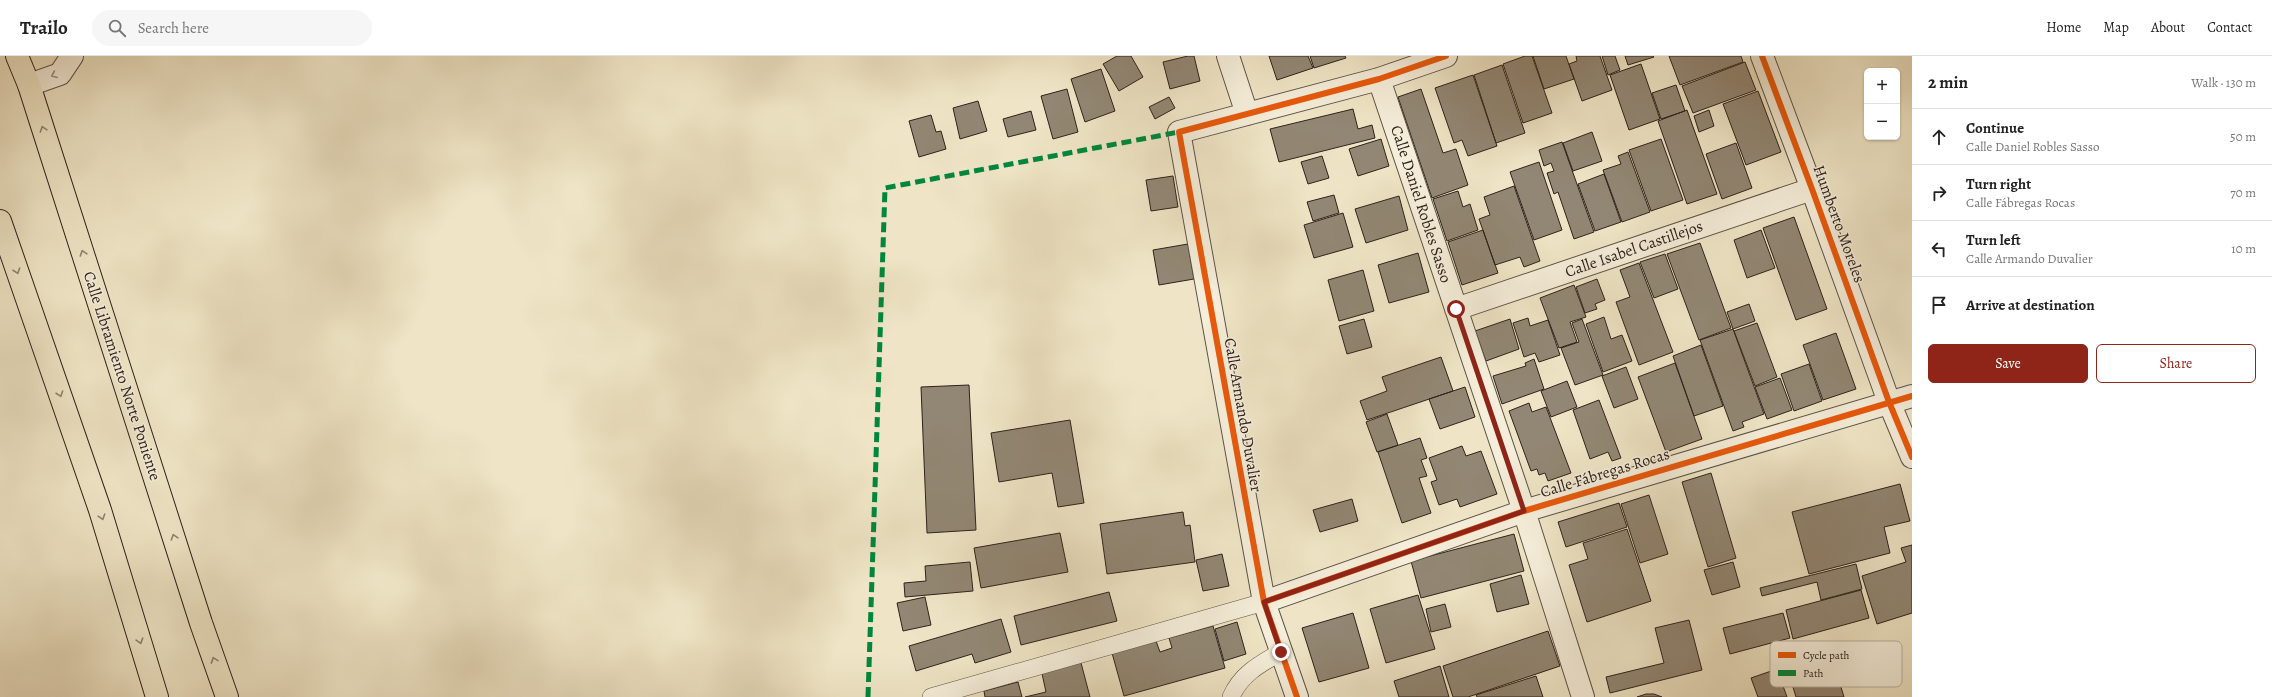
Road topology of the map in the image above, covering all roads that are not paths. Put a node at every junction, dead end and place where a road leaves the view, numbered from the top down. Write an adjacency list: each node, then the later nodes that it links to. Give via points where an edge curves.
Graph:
1 (17, 56): 7 (highway, Calle Libramiento Norte Poniente)
2 (72, 56): 7 (street, one-way to 7, via 60,74)
3 (1228, 56): 8 (street)
4 (1446, 56): 6 (street)
5 (1762, 56): 9 (street, Humberto Moreles)
6 (1379, 79): 8 (street); 11 (street, Calle Daniel Robles Sasso)
7 (29, 85): 19 (highway, Calle Libramiento Norte Poniente, one-way to 7)
8 (1246, 114): 16 (street, Calle Armando Duvalier, via 1179,132)
9 (1812, 188): 11 (street, Calle Isabel Castillejos); 13 (street, Humberto Moreles)
10 (0, 221): 18 (highway, one-way to 18, via 100,510)
11 (1456, 309): 15 (street, Calle Daniel Robles Sasso)
12 (1912, 396): 13 (street, Calle Fábregas Rocas)
13 (1888, 402): 14 (street, Humberto Moreles); 15 (street, Calle Fábregas Rocas)
14 (1912, 457)
15 (1524, 511): 16 (street, Calle Fábregas Rocas); 23 (street, Calle Daniel Robles Sasso)
16 (1264, 602): 17 (street, Calle Armando Duvalier); 20 (lane)
17 (1281, 652): 21 (lane, via 1244,676); 22 (street, Calle Armando Duvalier)
18 (157, 697)
19 (227, 697)
20 (931, 697)
21 (1231, 697)
22 (1297, 697)
23 (1583, 697)

